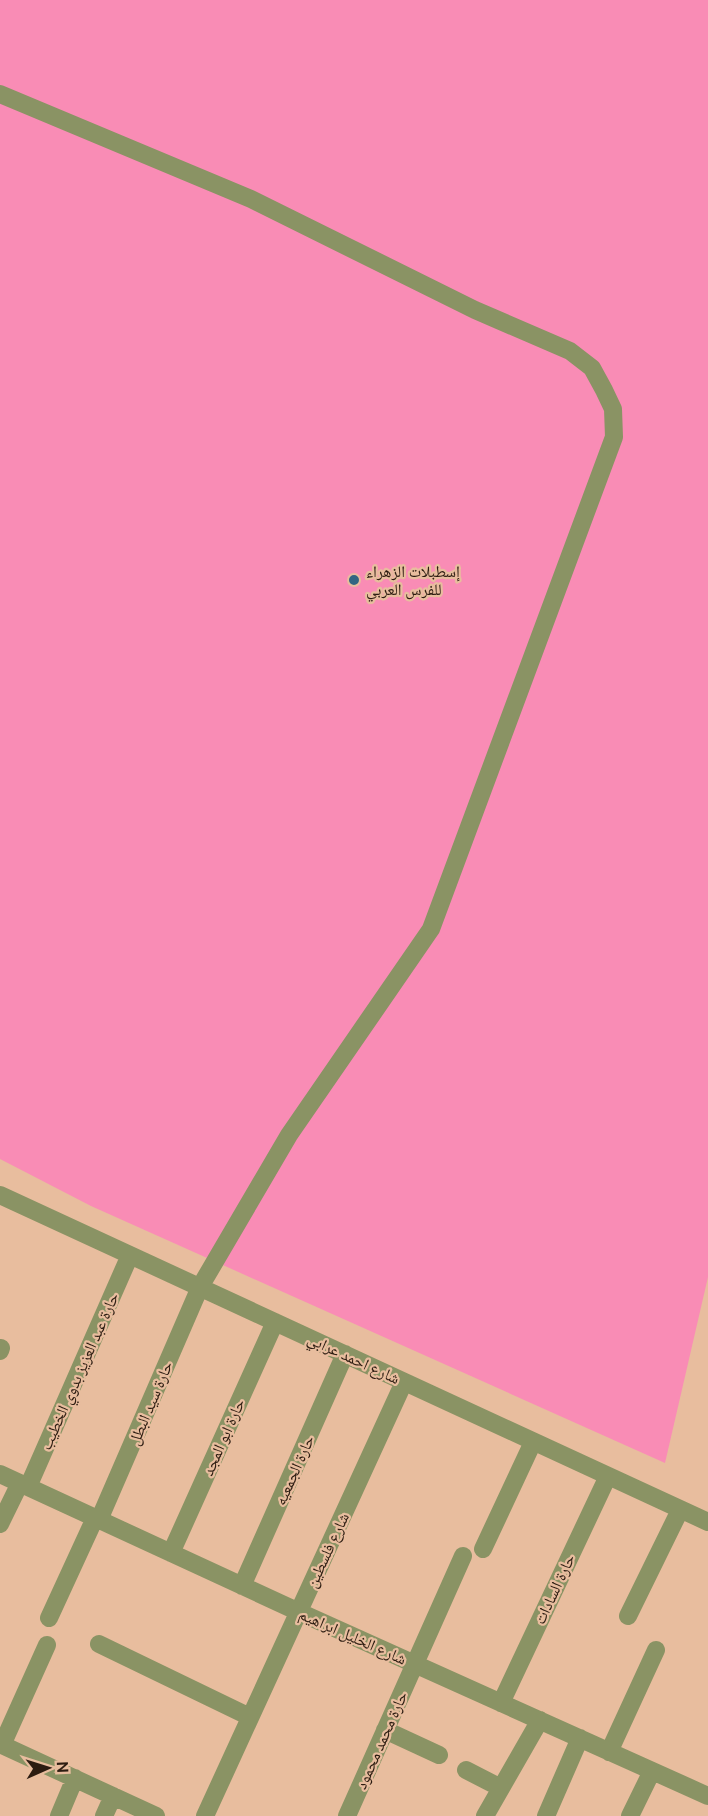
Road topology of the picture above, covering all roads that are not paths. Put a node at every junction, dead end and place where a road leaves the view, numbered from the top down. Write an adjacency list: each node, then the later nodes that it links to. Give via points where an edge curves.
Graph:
1 (0, 94): 4 (street, حارة سيد البطل, via 250,199 475,310 570,351 592,368 613,409 614,438 431,929 290,1135)
2 (0, 1195): 3 (street, شارع احمد عرابي)
3 (130, 1255): 4 (street, شارع احمد عرابي); 11 (street, حارة عبد العزيز بدوي الخطيب)
4 (200, 1287): 5 (street, شارع احمد عرابي); 13 (street, حارة سيد البطل)
5 (274, 1322): 6 (street, شارع احمد عرابي); 17 (street, حارة ابو المجد)
6 (345, 1354): 7 (street, شارع احمد عرابي); 19 (street, حارة الجمعيه)
7 (404, 1382): 8 (street, شارع احمد عرابي); 20 (street, شارع فلسطين)
8 (533, 1442): 10 (street, شارع احمد عرابي); 16 (street)
9 (0, 1474): 11 (street, شارع الخليل ابراهيم)
10 (608, 1476): 12 (street, شارع احمد عرابي); 27 (street, حارة السادات)
11 (24, 1485): 13 (street, شارع الخليل ابراهيم); 15 (street, حارة عبد العزيز بدوي الخطيب)
12 (681, 1510): 14 (street, شارع احمد عرابي); 21 (street)
13 (97, 1519): 17 (street, شارع الخليل ابراهيم); 22 (street, حارة سيد البطل)
14 (708, 1522)
15 (0, 1524)
16 (483, 1550)
17 (171, 1553): 19 (street, شارع الخليل ابراهيم)
18 (463, 1556): 26 (street, حارة محمد محمود)
19 (242, 1586): 20 (street, شارع الخليل ابراهيم)
20 (299, 1612): 26 (street, شارع الخليل ابراهيم); 28 (street, شارع فلسطين)
21 (628, 1616)
22 (49, 1618)
23 (99, 1644): 28 (street)
24 (47, 1645): 32 (street)
25 (656, 1650): 33 (street)
26 (415, 1664): 27 (street, شارع الخليل ابراهيم); 30 (street, حارة محمد محمود)
27 (501, 1703): 29 (street, شارع الخليل ابراهيم)
28 (250, 1717): 44 (street, شارع فلسطين)
29 (540, 1720): 31 (street, شارع الخليل ابراهيم); 38 (street)
30 (385, 1730): 34 (street); 45 (street, حارة محمد محمود)
31 (580, 1738): 33 (street, شارع الخليل ابراهيم); 47 (street)
32 (1, 1744): 37 (street)
33 (609, 1752): 36 (street, شارع الخليل ابراهيم)
34 (439, 1755)
35 (466, 1770): 38 (street)
36 (652, 1771): 40 (street, شارع الخليل ابراهيم); 48 (street)
37 (75, 1778): 39 (street); 41 (street)
38 (501, 1788): 46 (street)
39 (113, 1796): 42 (street); 43 (street)
40 (708, 1796)
41 (59, 1816)
42 (104, 1816)
43 (156, 1816)
44 (205, 1816)
45 (347, 1816)
46 (485, 1816)
47 (546, 1816)
48 (630, 1816)

